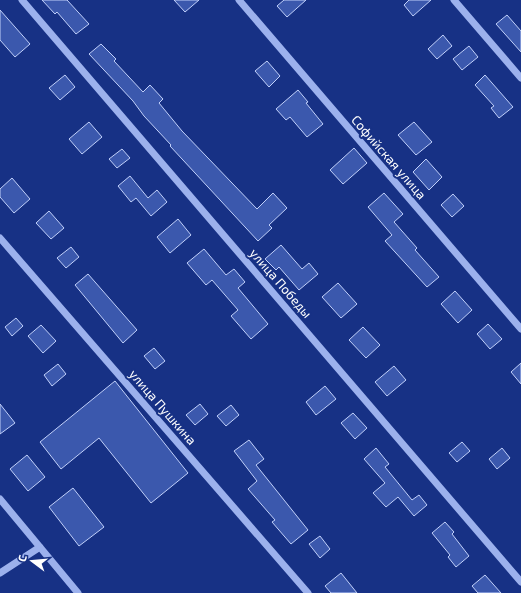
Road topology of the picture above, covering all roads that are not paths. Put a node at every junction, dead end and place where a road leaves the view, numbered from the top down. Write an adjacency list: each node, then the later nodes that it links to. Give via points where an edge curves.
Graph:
1 (22, 0): 10 (street, улица Победы)
2 (239, 0): 6 (street, Софийская улица)
3 (454, 0): 4 (street)
4 (521, 78)
5 (0, 238): 12 (street, улица Пушкина)
6 (521, 329)
7 (0, 499): 8 (street)
8 (40, 547): 9 (street); 11 (street)
9 (0, 573)
10 (521, 582)
11 (78, 593)
12 (308, 593)

